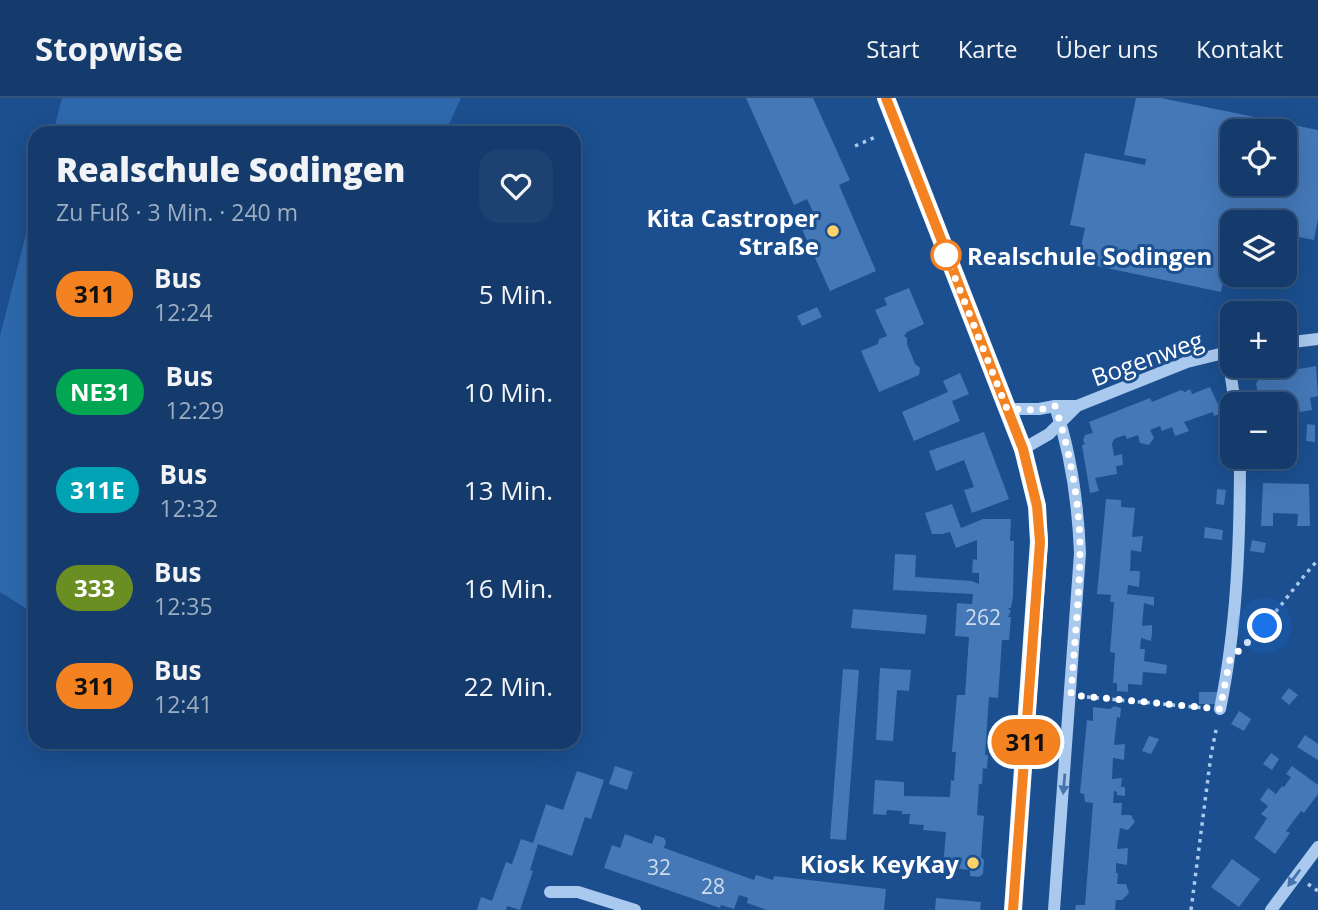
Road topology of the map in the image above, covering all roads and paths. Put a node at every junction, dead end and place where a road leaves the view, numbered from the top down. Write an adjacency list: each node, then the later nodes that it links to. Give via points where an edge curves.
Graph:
1 (886, 98): 9 (main road)
2 (878, 136): 3 (path)
3 (855, 146)
4 (1318, 339): 5 (street)
5 (1297, 341)
6 (1220, 354): 8 (street, Bogenweg, via 1187,362)
7 (1055, 406): 8 (street, Bogenweg); 9 (street, Bogenweg); 10 (street)
8 (1077, 406): 10 (street, Bogenweg)
9 (1007, 409): 11 (main road)
10 (1061, 424): 11 (street, Bogenweg); 15 (street, via 1077,508 1080,553)
11 (1023, 449): 20 (main road, via 1037,506 1040,542)
12 (1240, 469): 14 (street)
13 (1318, 560): 14 (path, via 1265,626)
14 (1230, 659): 16 (street)
15 (1071, 695): 16 (path); 21 (street, one-way to 21)
16 (1220, 709): 22 (path)
17 (1318, 846): 23 (street, one-way to 23)
18 (550, 892): 19 (street, via 578,891)
19 (635, 910)
20 (1013, 910)
21 (1054, 910)
22 (1191, 910)
23 (1271, 910)

